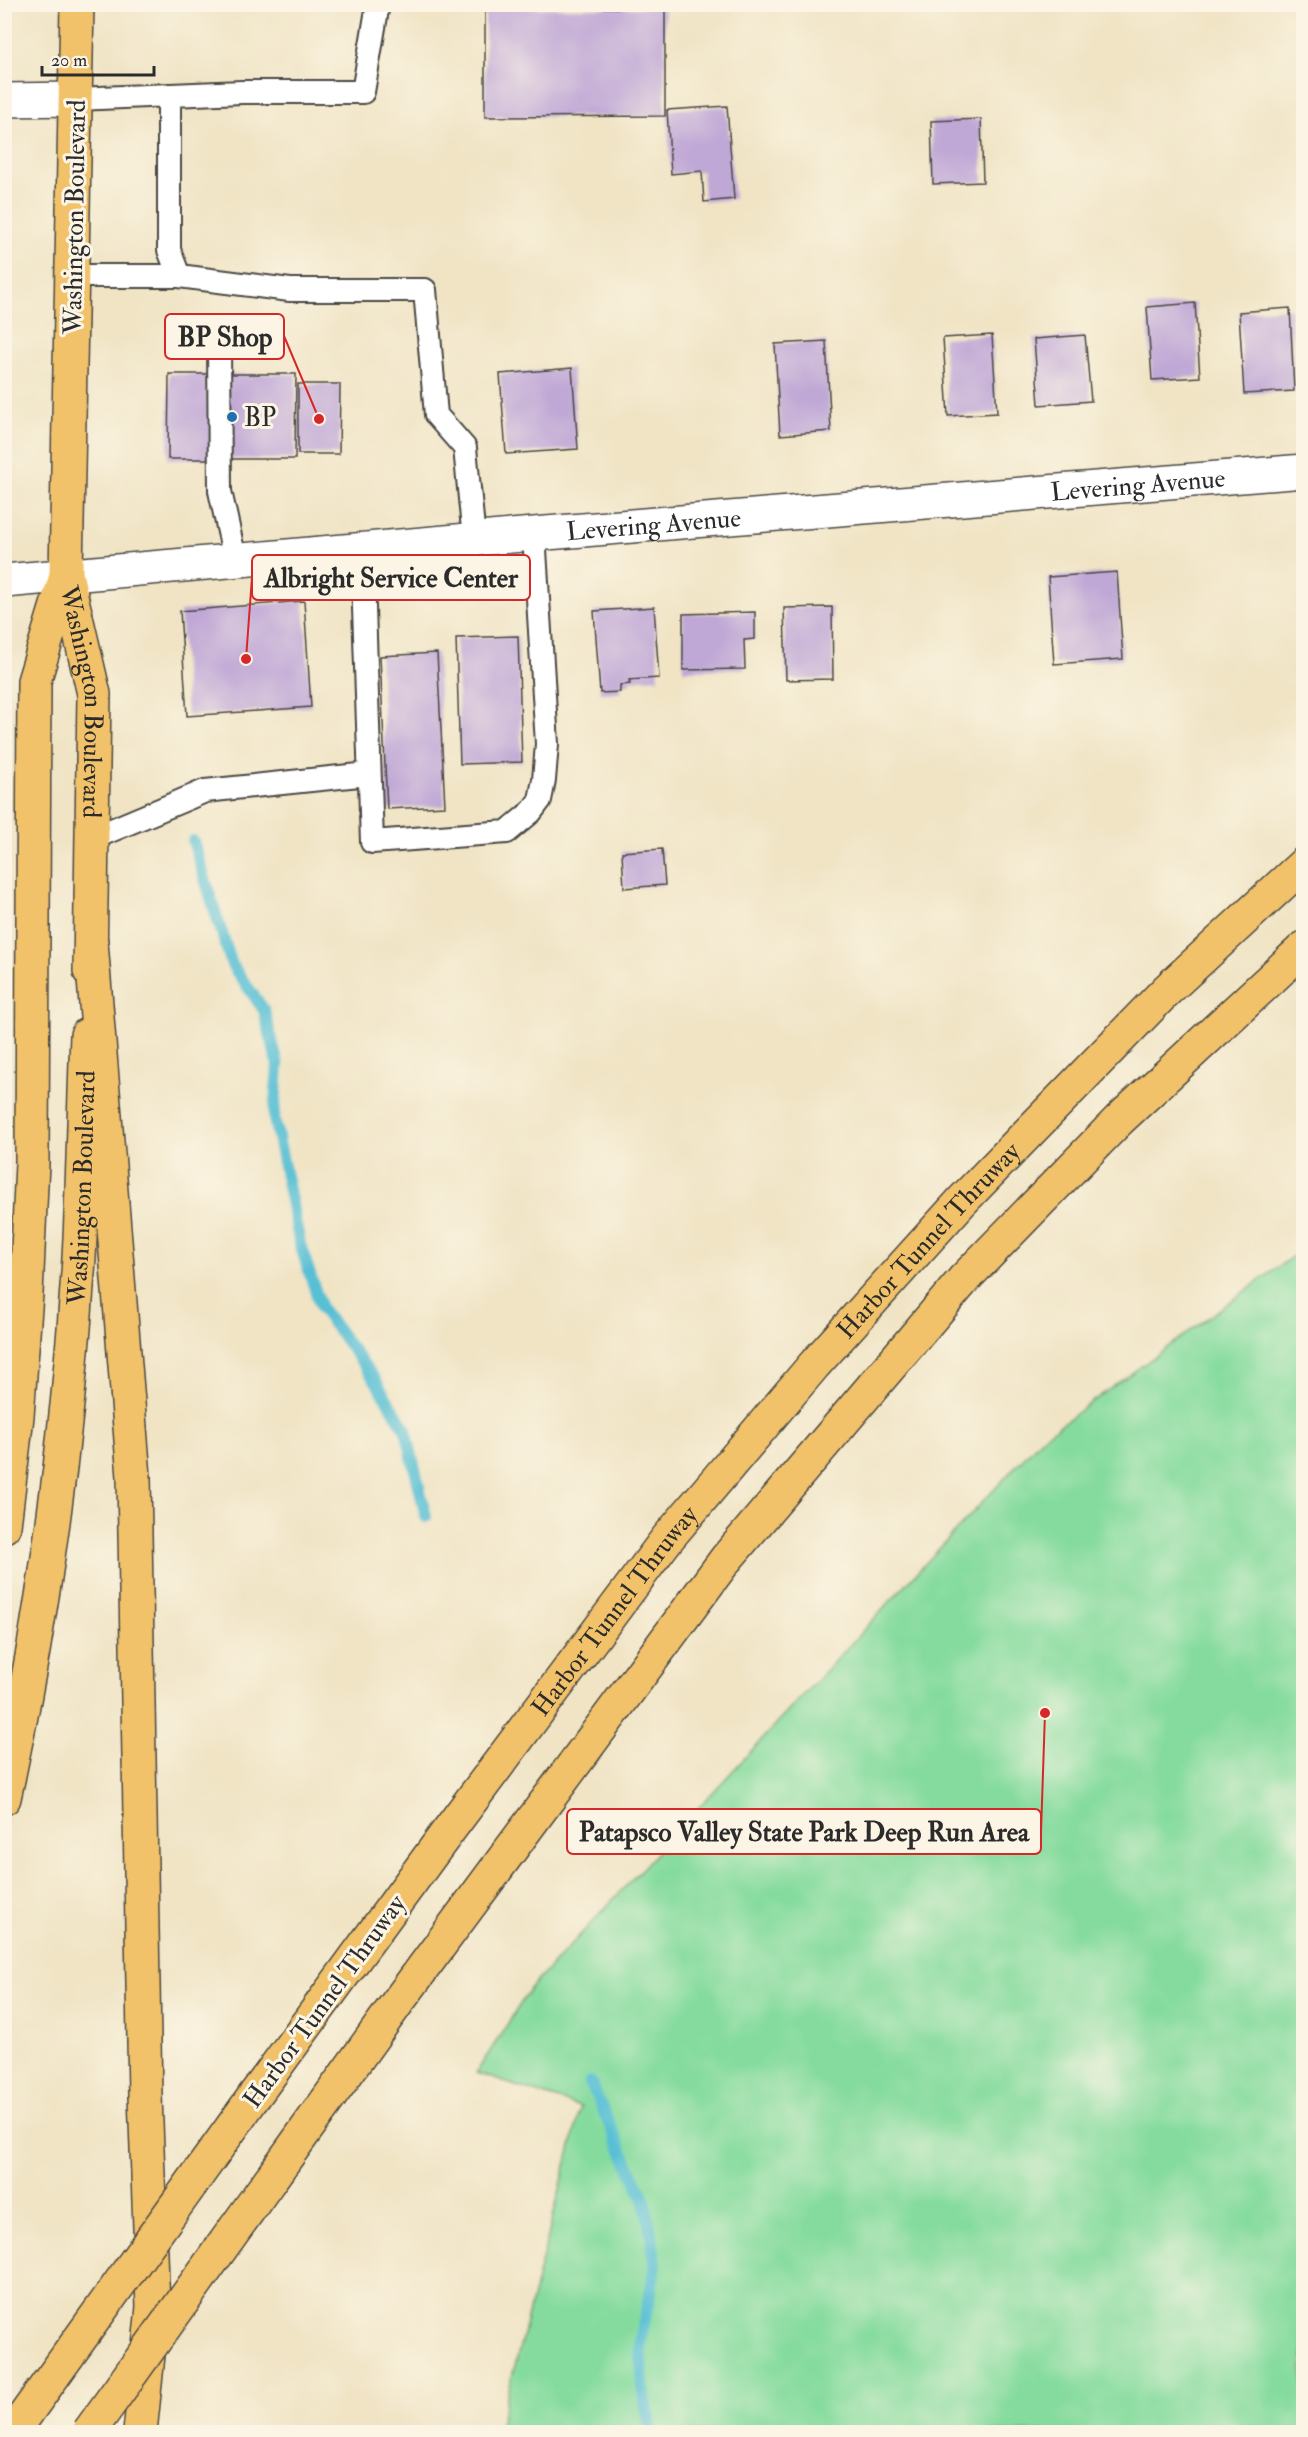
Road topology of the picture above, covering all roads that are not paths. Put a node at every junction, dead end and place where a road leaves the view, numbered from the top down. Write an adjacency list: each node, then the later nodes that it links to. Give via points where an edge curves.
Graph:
1 (77, 4): 4 (main road, Washington Boulevard)
2 (378, 4): 3 (lane, via 363,93)
3 (170, 95): 4 (lane); 7 (lane, via 169,250)
4 (76, 99): 5 (street); 6 (main road, Washington Boulevard)
5 (4, 100)
6 (72, 276): 7 (lane); 14 (main road, Washington Boulevard)
7 (179, 276): 11 (lane, via 290,290 425,290 436,415 465,448)
8 (219, 342): 13 (lane, via 220,491)
9 (1304, 471): 10 (street, Levering Avenue)
10 (534, 534): 11 (street, Levering Avenue); 16 (lane, via 547,744 540,800 507,832 372,842)
11 (474, 539): 12 (street, Levering Avenue)
12 (362, 549): 13 (street, Levering Avenue); 16 (lane)
13 (235, 559): 14 (street, Levering Avenue)
14 (66, 574): 15 (street, Levering Avenue); 17 (main road, Washington Boulevard, via 94,694); 21 (main road, Washington Boulevard, via 34,681 32,1163 17,1416)
15 (4, 581)
16 (369, 774): 17 (lane, via 205,791)
17 (93, 838): 19 (main road, Washington Boulevard)
18 (1304, 864): 23 (main road, Harbor Tunnel Thruway, bridge, via 1167,990 962,1201 800,1382 667,1539 255,2095)
19 (91, 942): 22 (main road, Washington Boulevard, via 79,1259 66,1412 35,1642); 25 (main road, via 134,1477 144,2084 153,2307)
20 (1304, 948): 24 (main road, Harbor Tunnel Thruway, bridge, via 1119,1120 965,1278 733,1550 418,1975)
21 (4, 1527)
22 (4, 1798)
23 (13, 2433)
24 (89, 2433)
25 (140, 2433)

